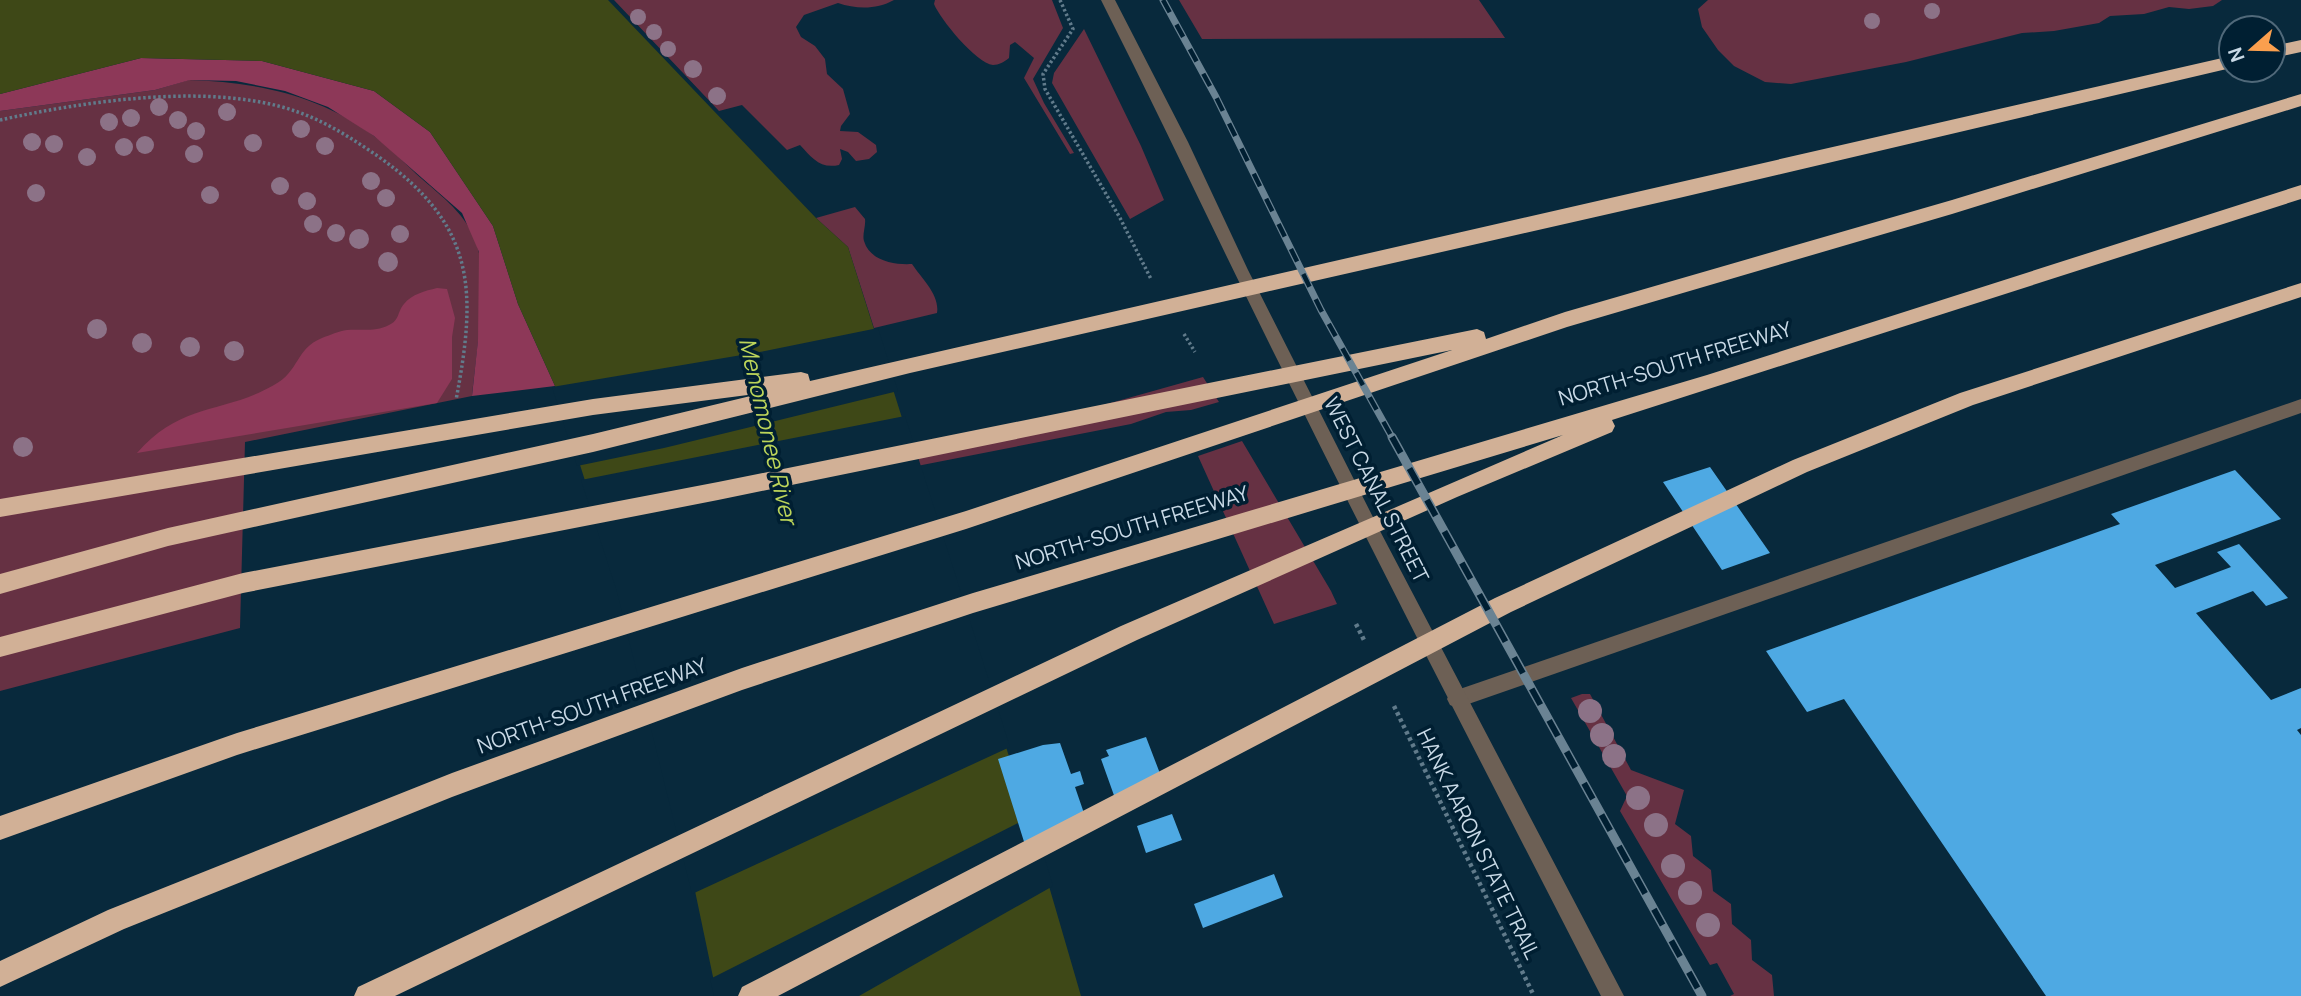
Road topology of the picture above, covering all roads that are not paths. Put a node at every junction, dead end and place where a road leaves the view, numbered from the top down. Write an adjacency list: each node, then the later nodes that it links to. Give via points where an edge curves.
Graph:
1 (1108, 0): 13 (street, WEST CANAL STREET)
2 (2217, 65): 7 (highway)
3 (2301, 100): 6 (highway)
4 (2301, 192): 8 (highway, NORTH-SOUTH FREEWAY)
5 (2301, 290): 17 (highway, via 1966,399 1800,466 1503,605)
6 (1565, 320): 12 (highway, via 243,583); 14 (highway, via 966,520 237,744)
7 (910, 365): 10 (highway, via 593,407); 11 (highway, via 593,443 168,537)
8 (1707, 383): 15 (highway, NORTH-SOUTH FREEWAY, via 986,599 741,679 440,790 117,919); 16 (highway, via 1129,633)
9 (2301, 406): 13 (street)
10 (0, 508)
11 (0, 584)
12 (0, 647)
13 (1458, 699): 18 (street, WEST CANAL STREET)
14 (0, 828)
15 (0, 974)
16 (367, 996)
17 (751, 996)
18 (1613, 996)

